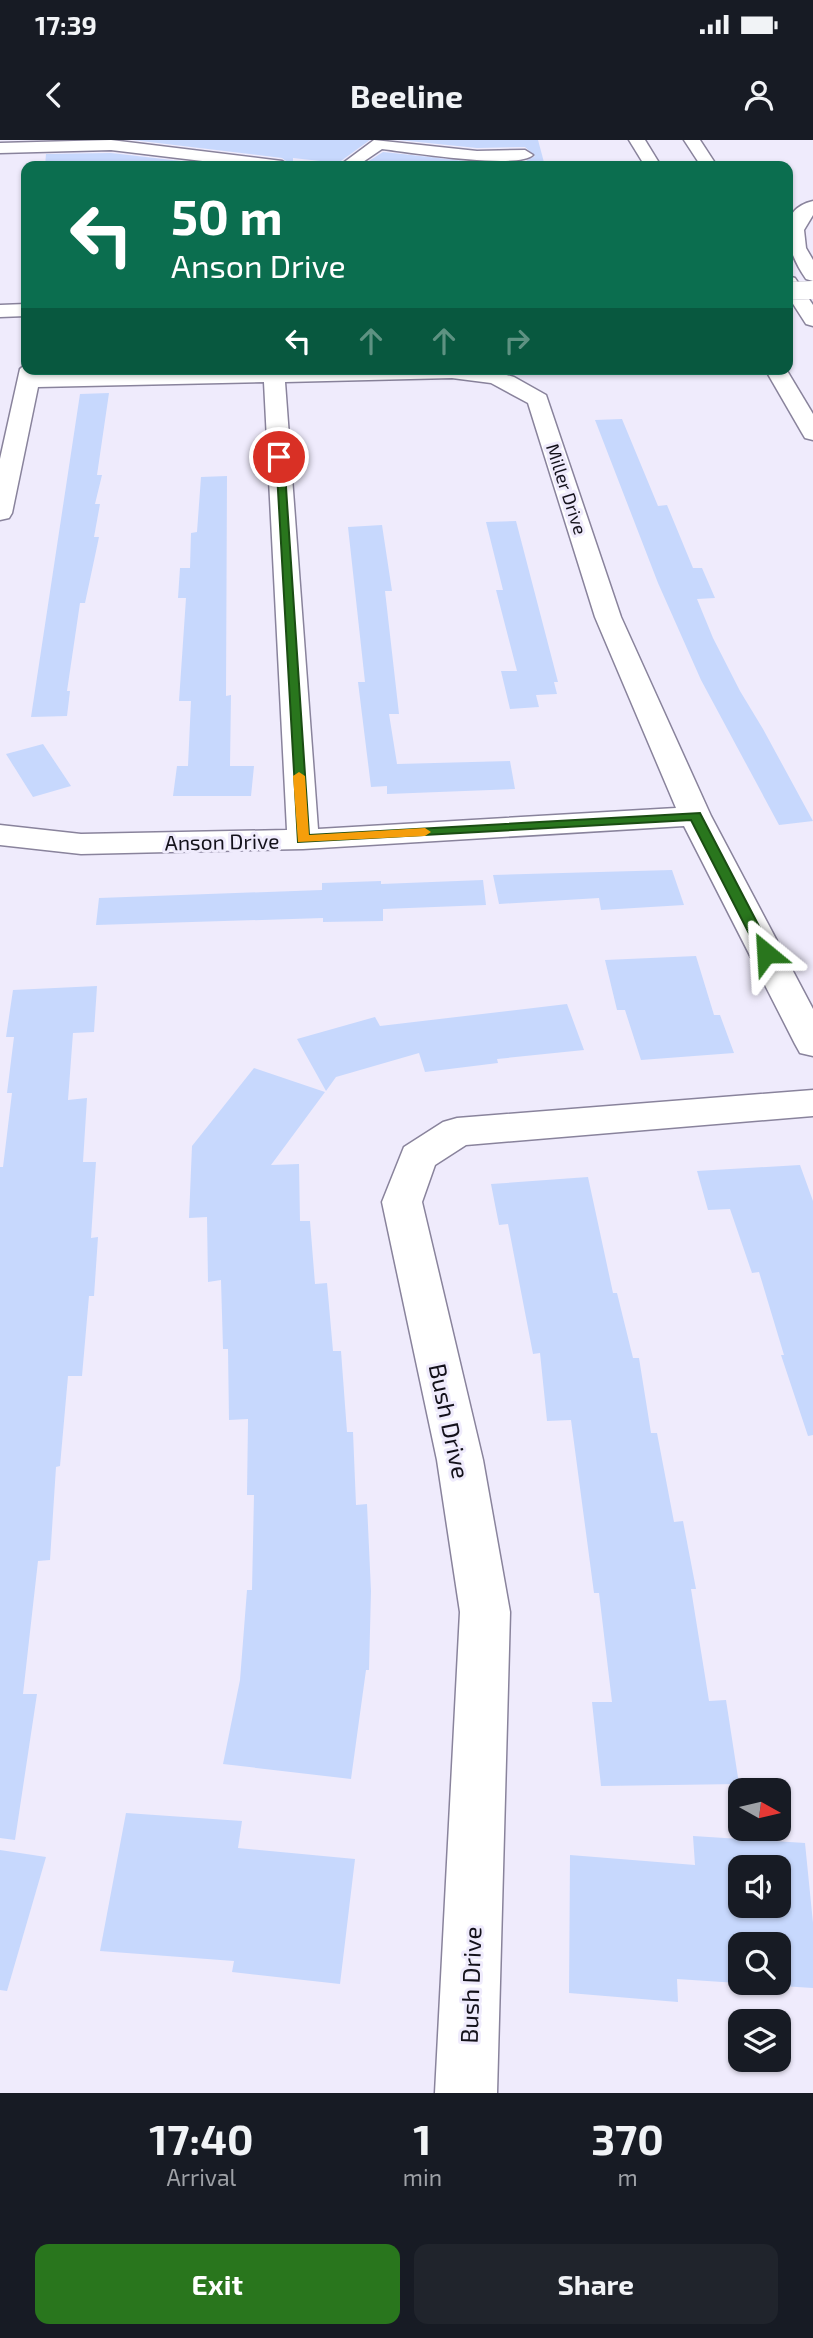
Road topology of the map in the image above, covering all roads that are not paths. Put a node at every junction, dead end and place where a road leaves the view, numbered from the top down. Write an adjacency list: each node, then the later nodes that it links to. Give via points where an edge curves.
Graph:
1 (200, 140): 6 (main road)
2 (637, 140): 11 (main road)
3 (692, 140): 12 (main road)
4 (382, 142): 7 (main road, via 477,156); 10 (main road)
5 (0, 148): 6 (main road, via 98,145)
6 (177, 153): 8 (main road); 9 (main road)
7 (525, 155)
8 (164, 161)
9 (242, 161)
10 (354, 161)
11 (650, 161)
12 (706, 161)
13 (813, 206): 14 (main road, via 803,213 794,244)
14 (813, 275)
15 (793, 290): 20 (main road)
16 (813, 290): 17 (main road, bridge)
17 (793, 291)
18 (21, 310): 19 (main road)
19 (0, 311)
20 (813, 320)
21 (30, 375): 25 (main road, Miller Drive); 27 (main road)
22 (318, 375): 25 (main road, Miller Drive)
23 (482, 375): 28 (main road, Miller Drive, via 513,382 538,400 608,617)
24 (779, 375): 26 (main road)
25 (274, 376): 30 (main road)
26 (813, 433)
27 (0, 513)
28 (695, 816): 30 (main road, Anson Drive); 31 (main road, Miller Drive)
29 (0, 835): 30 (main road, Anson Drive, via 81,844)
30 (303, 839)
31 (813, 1044)
32 (813, 1103): 33 (main road, Bush Drive, via 457,1132 418,1157 402,1202 460,1460 485,1612)
33 (466, 2093)

